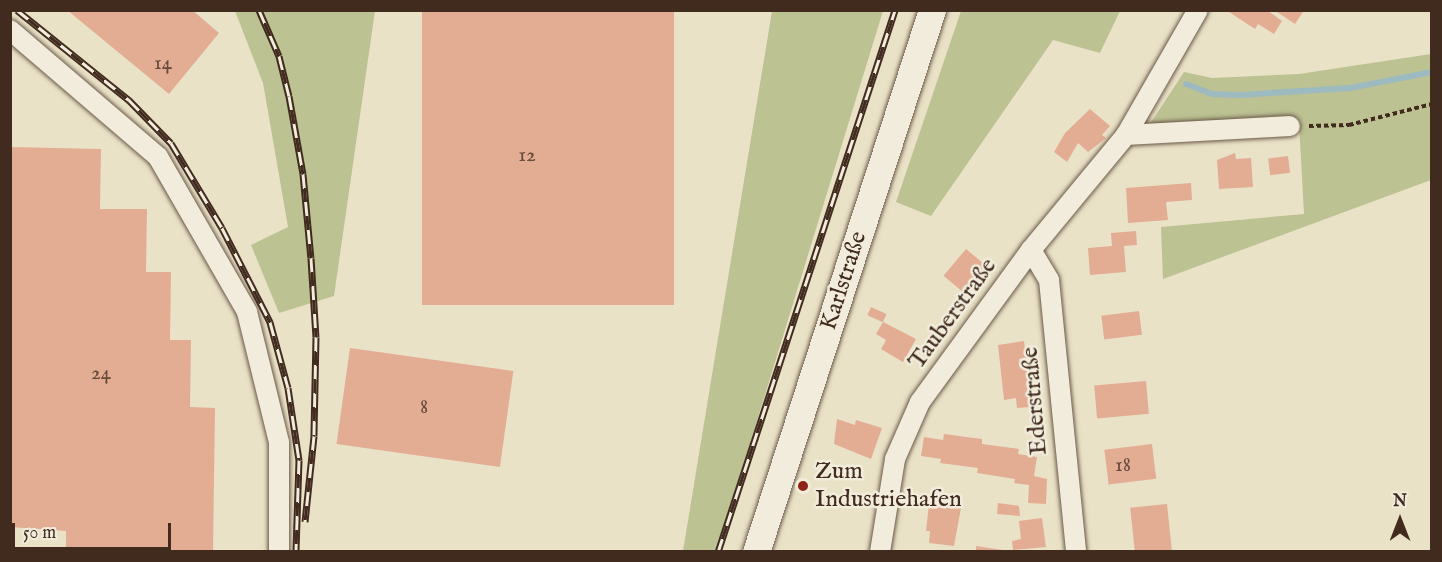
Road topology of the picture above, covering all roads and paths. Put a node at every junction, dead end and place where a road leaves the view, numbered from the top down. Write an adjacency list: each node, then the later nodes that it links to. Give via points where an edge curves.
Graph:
1 (932, 10): 9 (street, Karlstraße)
2 (1198, 10): 6 (street, Tauberstraße)
3 (10, 30): 8 (street, via 158,157 248,312 279,442)
4 (1431, 104): 5 (path, via 1349,125)
5 (1290, 126): 6 (street)
6 (1126, 135): 7 (street, Tauberstraße)
7 (1031, 250): 10 (street, Tauberstraße, via 920,402 906,428 894,459); 11 (street, Ederstraße, via 1049,280)
8 (279, 552)
9 (756, 552)
10 (880, 552)
11 (1076, 552)

